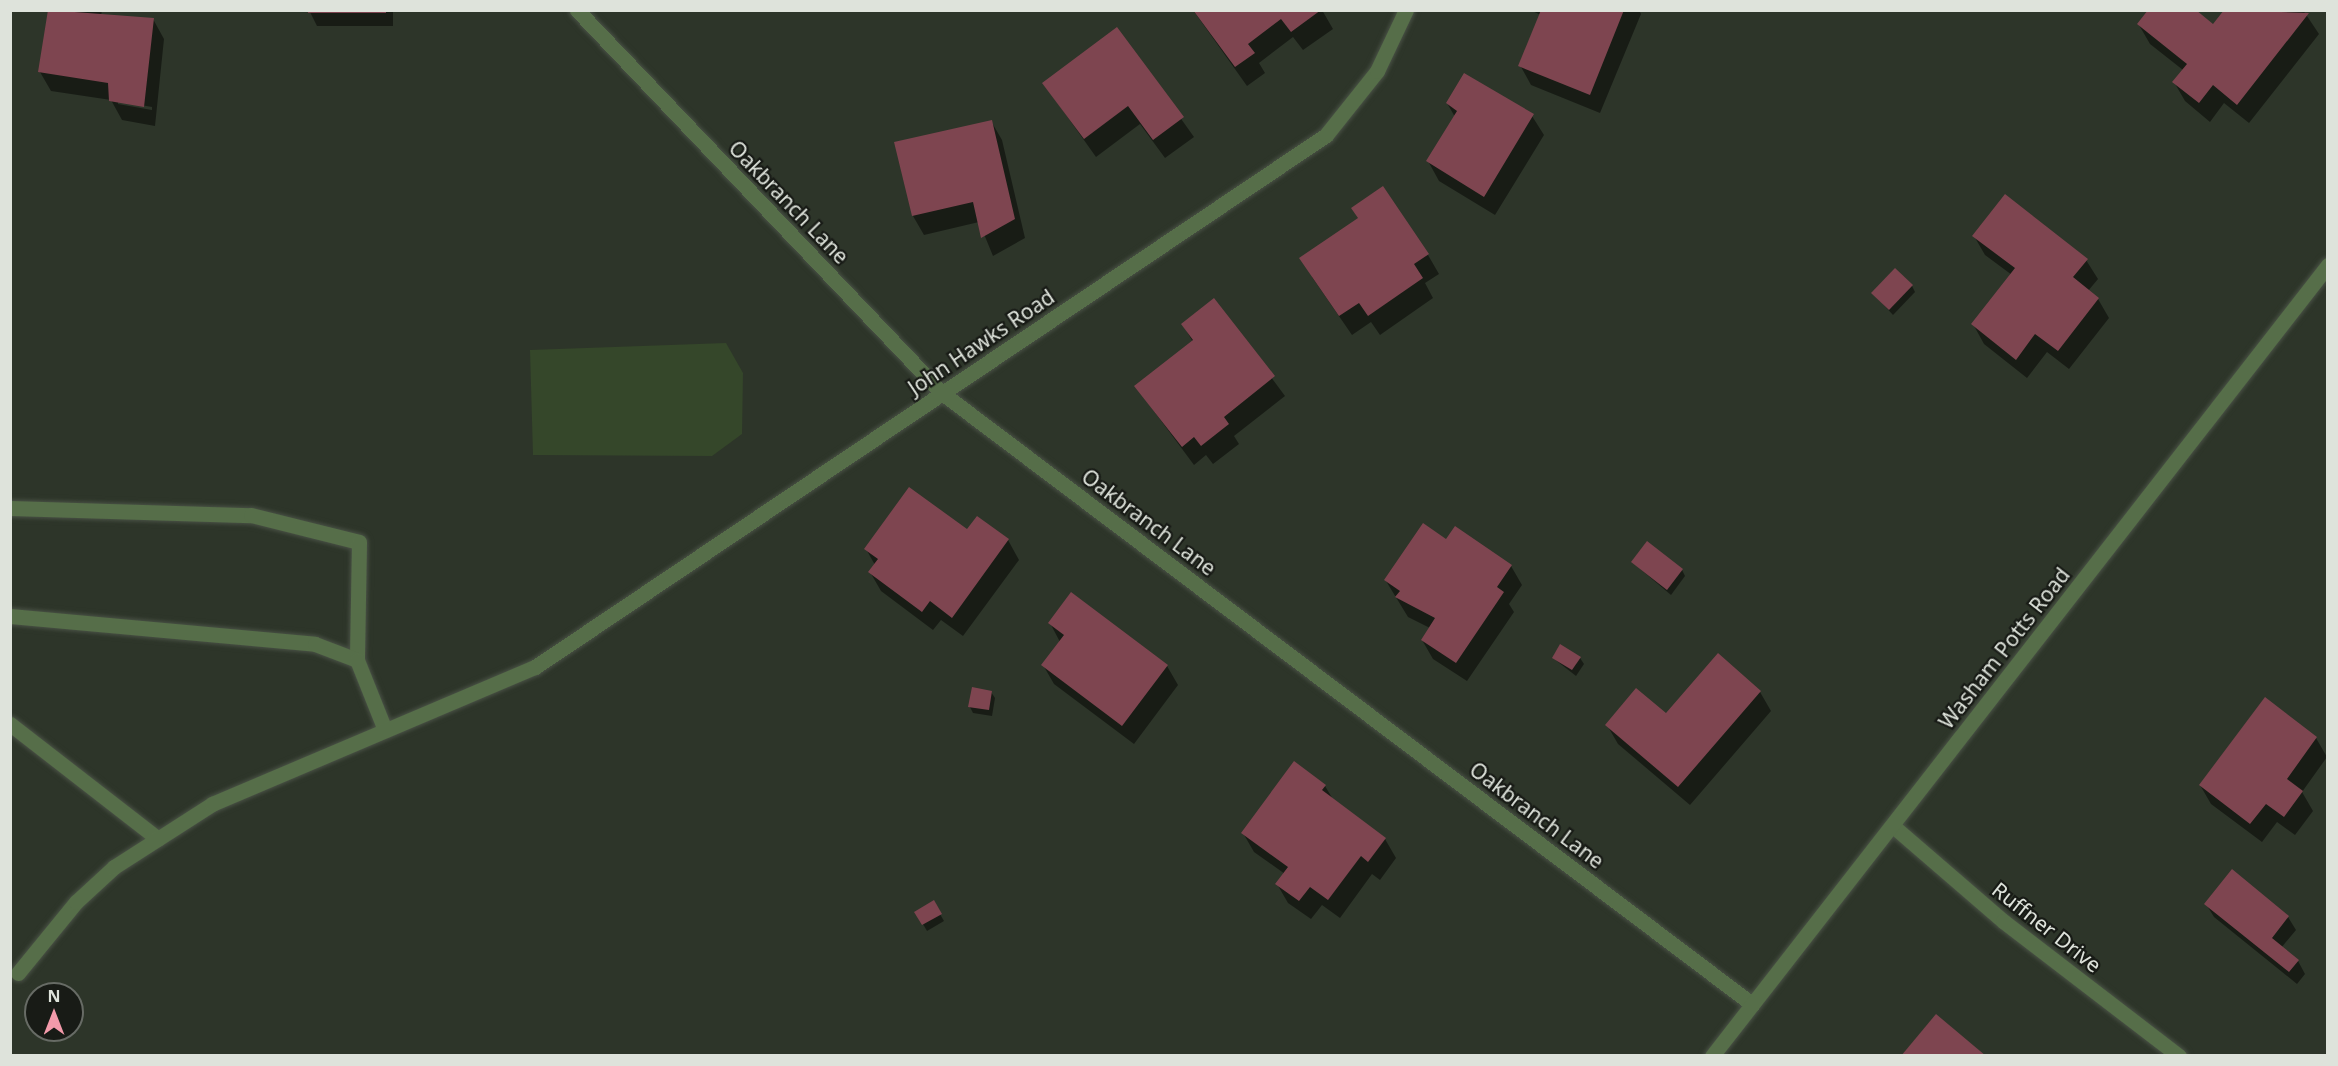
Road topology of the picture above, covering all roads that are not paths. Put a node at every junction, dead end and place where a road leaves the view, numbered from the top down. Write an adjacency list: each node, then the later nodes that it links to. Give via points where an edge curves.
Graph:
1 (577, 10): 4 (street, Oakbranch Lane)
2 (1406, 10): 4 (street, John Hawks Road, via 1377,71 1326,135)
3 (2328, 265): 10 (street, Washam Potts Road)
4 (942, 393): 9 (street, John Hawks Road, via 535,667); 13 (street, Oakbranch Lane)
5 (10, 508): 7 (street, via 250,515 359,542)
6 (10, 616): 7 (street, via 315,644)
7 (357, 660): 9 (street)
8 (10, 724): 11 (street)
9 (385, 730): 11 (street, John Hawks Road, via 212,804)
10 (1893, 826): 13 (street, Washam Potts Road); 15 (street, Ruffner Drive, via 2003,921)
11 (158, 839): 12 (street, John Hawks Road, via 114,867 76,903)
12 (18, 973)
13 (1752, 1004): 14 (street, Washam Potts Road)
14 (1712, 1056)
15 (2179, 1056)

